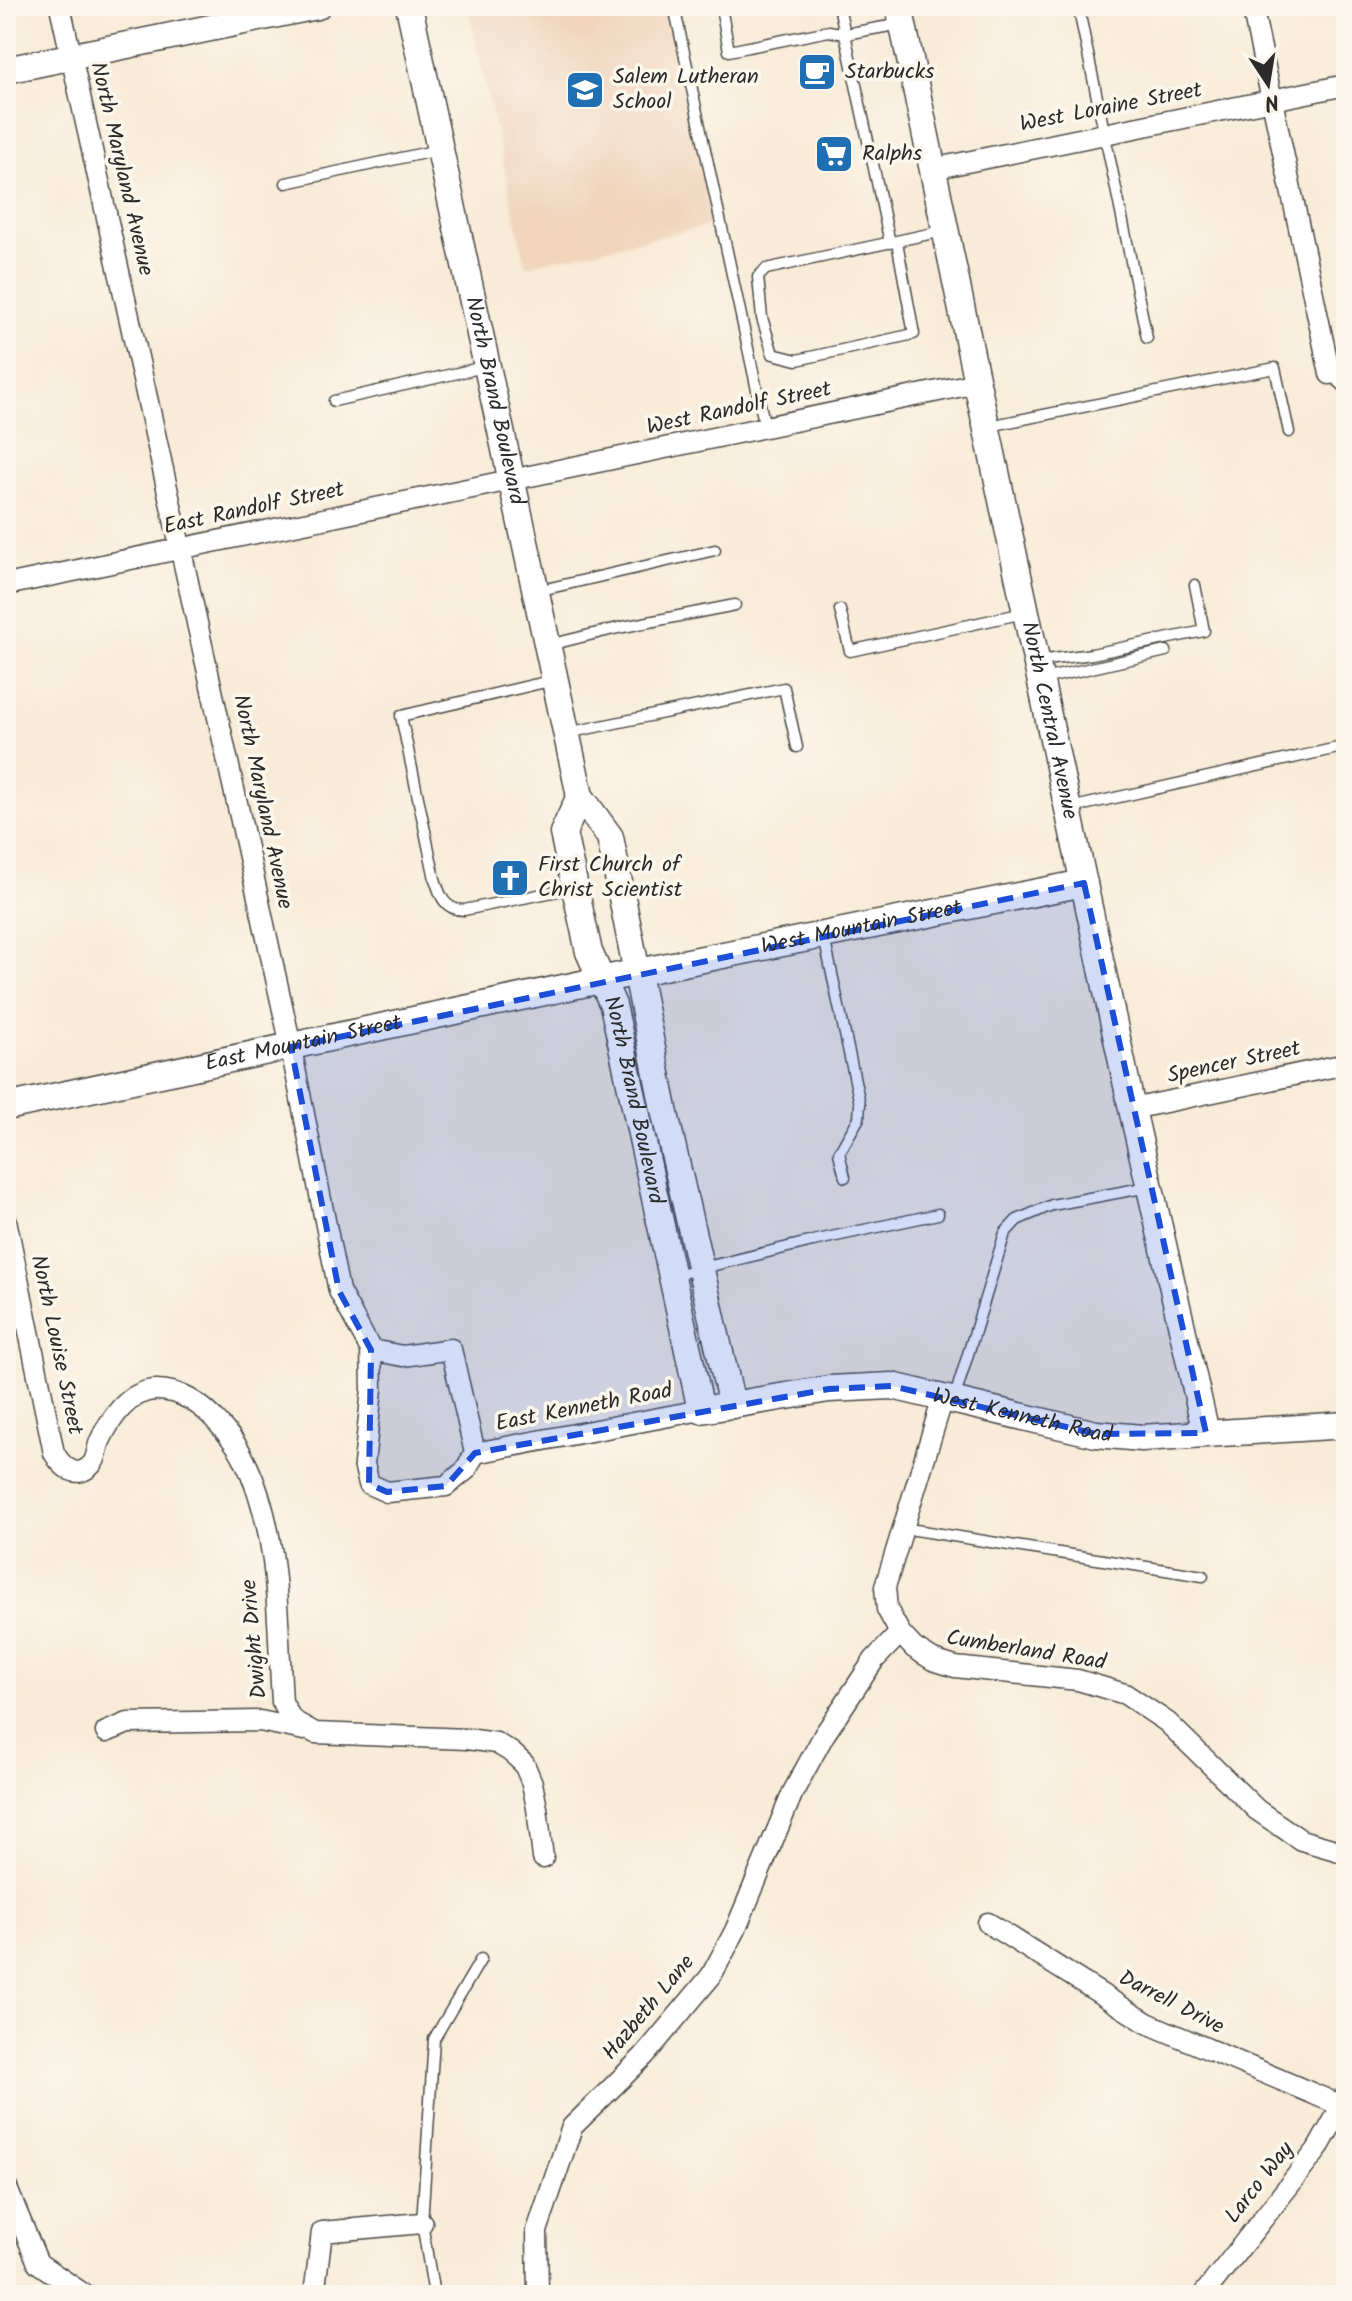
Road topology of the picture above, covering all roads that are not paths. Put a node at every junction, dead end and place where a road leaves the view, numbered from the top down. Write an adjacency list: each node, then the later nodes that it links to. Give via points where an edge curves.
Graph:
1 (60, 6): 11 (street, North Maryland Avenue)
2 (317, 6): 11 (street)
3 (409, 6): 16 (street, North Brand Boulevard)
4 (674, 6): 27 (lane)
5 (722, 6): 10 (lane, via 729,51 829,31)
6 (839, 6): 10 (lane)
7 (1078, 6): 15 (lane)
8 (1252, 6): 14 (street)
9 (901, 15): 10 (lane); 17 (street, North Central Avenue)
10 (845, 34): 20 (lane)
11 (71, 57): 12 (street); 31 (street, North Maryland Avenue)
12 (6, 70)
13 (1346, 85): 14 (street, West Loraine Street)
14 (1271, 100): 15 (street, West Loraine Street); 23 (street)
15 (1104, 134): 17 (street, West Loraine Street); 21 (lane)
16 (440, 150): 18 (lane); 22 (street, North Brand Boulevard)
17 (932, 169): 19 (street, North Central Avenue)
18 (286, 183)
19 (945, 231): 20 (lane); 24 (street, North Central Avenue)
20 (894, 242): 20 (lane, via 766,269 758,277 773,354 797,360 914,334)
21 (1147, 338)
22 (486, 366): 26 (lane); 30 (street, North Brand Boulevard)
23 (1330, 374): 25 (lane)
24 (977, 383): 27 (street, West Randolf Street); 28 (street, North Central Avenue)
25 (1346, 388)
26 (334, 401)
27 (765, 427): 30 (street, West Randolf Street)
28 (986, 427): 29 (lane, via 1275,368); 38 (street, North Central Avenue)
29 (1289, 432)
30 (511, 481): 31 (street, East Randolf Street); 35 (street, North Brand Boulevard)
31 (182, 548): 33 (street, East Randolf Street); 53 (street, North Maryland Avenue)
32 (715, 550): 35 (lane)
33 (6, 585)
34 (1195, 585): 41 (lane, via 1204,631)
35 (535, 591): 39 (street, North Brand Boulevard)
36 (735, 605): 39 (lane)
37 (840, 610): 38 (lane, via 850,651)
38 (1026, 612): 41 (street, North Central Avenue)
39 (547, 646): 42 (street, North Brand Boulevard)
40 (1166, 651): 41 (lane)
41 (1038, 670): 47 (street, North Central Avenue)
42 (554, 680): 43 (street, North Brand Boulevard); 49 (lane, via 401,716 435,879 446,904 464,910)
43 (566, 734): 44 (lane, via 784,688); 46 (street, North Brand Boulevard)
44 (797, 747)
45 (1346, 766): 47 (lane, via 1342,747)
46 (580, 796): 49 (street, North Brand Boulevard, via 563,833); 51 (street, North Brand Boulevard, via 610,837)
47 (1068, 808): 48 (street, North Central Avenue)
48 (1084, 883): 50 (street, West Mountain Street); 56 (street, North Central Avenue)
49 (575, 888): 52 (street, North Brand Boulevard, via 589,952)
50 (823, 935): 51 (street, West Mountain Street); 57 (lane, via 860,1104 859,1118 839,1153)
51 (638, 972): 52 (street, West Mountain Street); 61 (street, North Brand Boulevard)
52 (602, 980): 53 (street, East Mountain Street); 62 (street, North Brand Boulevard, via 613,1005)
53 (291, 1047): 55 (street, East Mountain Street); 65 (street, North Maryland Avenue, via 339,1291)
54 (1346, 1064): 56 (street, Spencer Street)
55 (6, 1107)
56 (1132, 1109): 58 (street, North Central Avenue)
57 (845, 1177)
58 (1150, 1186): 66 (lane, via 1052,1205 1017,1220 1005,1233); 70 (street, North Central Avenue)
59 (938, 1214): 61 (lane)
60 (6, 1220): 63 (street, North Louise Street)
61 (700, 1269): 62 (lane); 67 (street, North Brand Boulevard)
62 (672, 1276): 68 (street, North Brand Boulevard)
63 (27, 1321): 64 (lane); 72 (street, North Louise Street, via 54,1453 62,1467)
64 (6, 1325)
65 (371, 1350): 71 (street, via 403,1356 451,1349); 71 (street, North Maryland Avenue, via 364,1464 369,1484 387,1492 446,1486 466,1470)
66 (948, 1400): 67 (street, West Kenneth Road, via 892,1386 829,1389); 70 (street, West Kenneth Road, via 1096,1434 1142,1438); 73 (street, Cumberland Road)
67 (732, 1405): 68 (street, West Kenneth Road)
68 (701, 1410): 71 (street, East Kenneth Road)
69 (1346, 1425): 70 (street, West Kenneth Road)
70 (1206, 1433)
71 (475, 1453)
72 (74, 1472): 77 (street, Dwight Drive, via 93,1463 125,1403 141,1393 175,1392 214,1418 243,1456 269,1534 282,1702 292,1720)
73 (903, 1528): 74 (lane); 75 (street, Cumberland Road, via 885,1587 887,1609)
74 (1203, 1576)
75 (900, 1633): 78 (street, Cumberland Road, via 933,1660 955,1667 1078,1680 1125,1694 1167,1722 1257,1810 1301,1840); 88 (street, Hazbeth Lane, via 874,1660 824,1735 711,1976 644,2056 572,2127 537,2231)
76 (106, 1732): 77 (street, via 128,1723 260,1721)
77 (315, 1733): 79 (street, via 496,1743 524,1764 532,1783)
78 (1346, 1853)
79 (543, 1858)
80 (988, 1923): 82 (street, Darrell Drive, via 1147,2023)
81 (481, 1959): 84 (lane, via 434,2039)
82 (1344, 2101): 89 (street, Larco Way, via 1317,2150)
83 (6, 2186): 85 (street, via 38,2263)
84 (422, 2223): 86 (street, via 322,2232); 87 (lane)
85 (85, 2295)
86 (314, 2295)
87 (434, 2295)
88 (538, 2295)
89 (1203, 2295)

